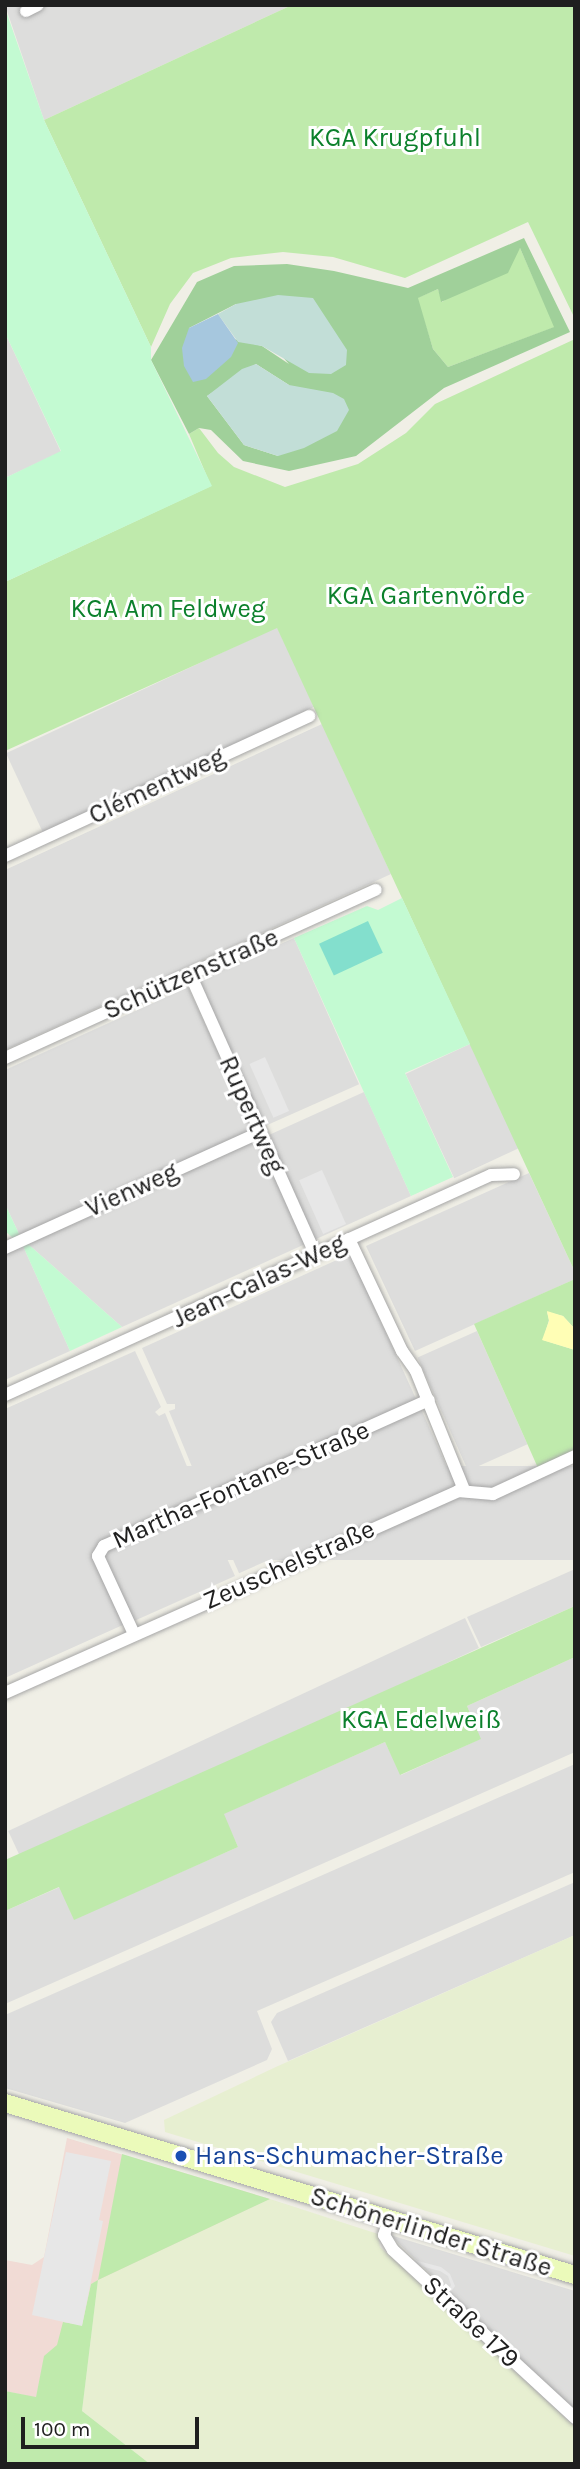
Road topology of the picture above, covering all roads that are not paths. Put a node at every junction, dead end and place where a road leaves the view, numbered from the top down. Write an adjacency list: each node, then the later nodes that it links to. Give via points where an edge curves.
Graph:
1 (309, 716): 2 (street, Clémentweg)
2 (5, 856)
3 (376, 890): 4 (street, Schützenstraße)
4 (190, 974): 5 (street, Schützenstraße); 6 (street, Rupertweg)
5 (5, 1058)
6 (259, 1133): 9 (street, Vienweg); 10 (street, Rupertweg)
7 (514, 1174): 8 (street, Jean-Calas-Weg, via 491,1175)
8 (349, 1239): 10 (street, Jean-Calas-Weg); 12 (street)
9 (5, 1248)
10 (315, 1254): 11 (street, Jean-Calas-Weg)
11 (5, 1395)
12 (429, 1400): 14 (street); 15 (street, Martha-Fontane-Straße, via 104,1546 98,1556)
13 (575, 1456): 14 (street, Zeuschelstraße, via 493,1494)
14 (464, 1490): 15 (street, Zeuschelstraße)
15 (134, 1634): 16 (street, Zeuschelstraße)
16 (5, 1693)
17 (5, 2103): 18 (main road, Schönerlinder Straße)
18 (389, 2219): 19 (main road, Schönerlinder Straße); 20 (street, Straße 179, via 384,2235 393,2250)
19 (575, 2276)
20 (575, 2418)

